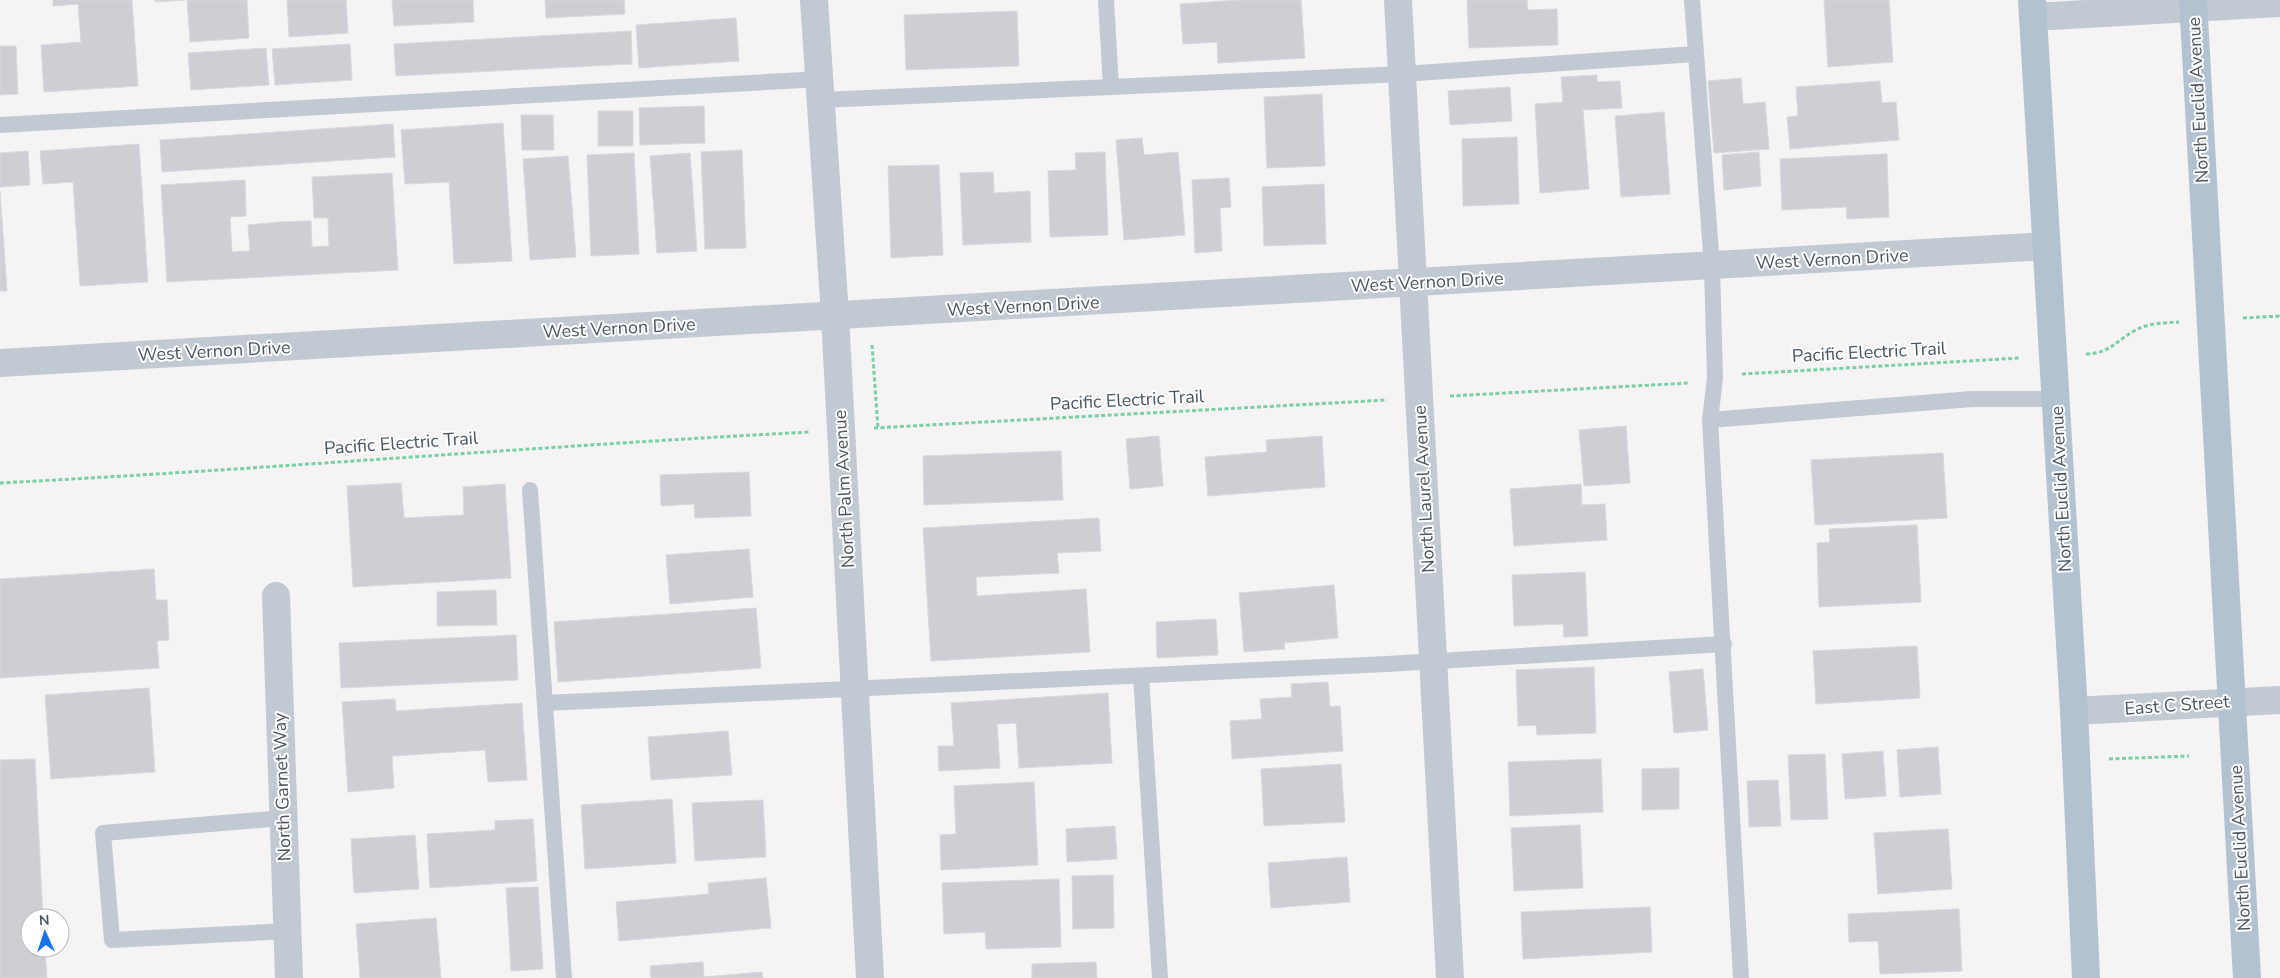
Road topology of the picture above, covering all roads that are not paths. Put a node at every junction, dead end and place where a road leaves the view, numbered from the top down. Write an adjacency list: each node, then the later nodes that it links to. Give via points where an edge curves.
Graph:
1 (814, 0): 11 (street, North Palm Avenue)
2 (1106, 0): 10 (lane)
3 (1398, 0): 9 (street, North Laurel Avenue)
4 (1692, 0): 8 (lane)
5 (2280, 3): 6 (street)
6 (2193, 4): 7 (street); 27 (main road, North Euclid Avenue)
7 (2032, 8): 13 (main road, North Euclid Avenue)
8 (1695, 54): 9 (lane); 14 (lane)
9 (1403, 74): 10 (lane); 15 (street, North Laurel Avenue)
10 (1111, 87): 11 (lane)
11 (821, 90): 12 (lane); 16 (street, North Palm Avenue)
12 (0, 125)
13 (2046, 246): 14 (street, West Vernon Drive); 18 (main road, North Euclid Avenue)
14 (1712, 266): 15 (street, West Vernon Drive); 19 (lane, via 1715,378)
15 (1413, 284): 16 (street, West Vernon Drive); 23 (street, North Laurel Avenue)
16 (835, 316): 17 (street, West Vernon Drive); 25 (street, North Palm Avenue)
17 (0, 363)
18 (2055, 399): 19 (lane, via 1972,399); 29 (main road, North Euclid Avenue)
19 (1710, 420): 22 (lane)
20 (530, 490): 28 (lane)
21 (276, 596): 30 (street, North Garnet Way)
22 (1724, 644): 23 (lane); 37 (lane)
23 (1434, 662): 24 (lane); 36 (street, North Laurel Avenue)
24 (1141, 676): 25 (lane); 35 (lane)
25 (855, 690): 28 (lane); 34 (street, North Palm Avenue)
26 (2280, 700): 27 (street, East C Street)
27 (2232, 702): 29 (street, East C Street); 39 (main road, North Euclid Avenue)
28 (545, 703): 33 (lane)
29 (2074, 711): 38 (main road, North Euclid Avenue)
30 (283, 818): 31 (street, North Garnet Way); 31 (lane, via 103,834 112,940)
31 (288, 931): 32 (street, North Garnet Way)
32 (289, 978)
33 (564, 978)
34 (870, 978)
35 (1160, 978)
36 (1450, 978)
37 (1741, 978)
38 (2086, 978)
39 (2248, 978)

